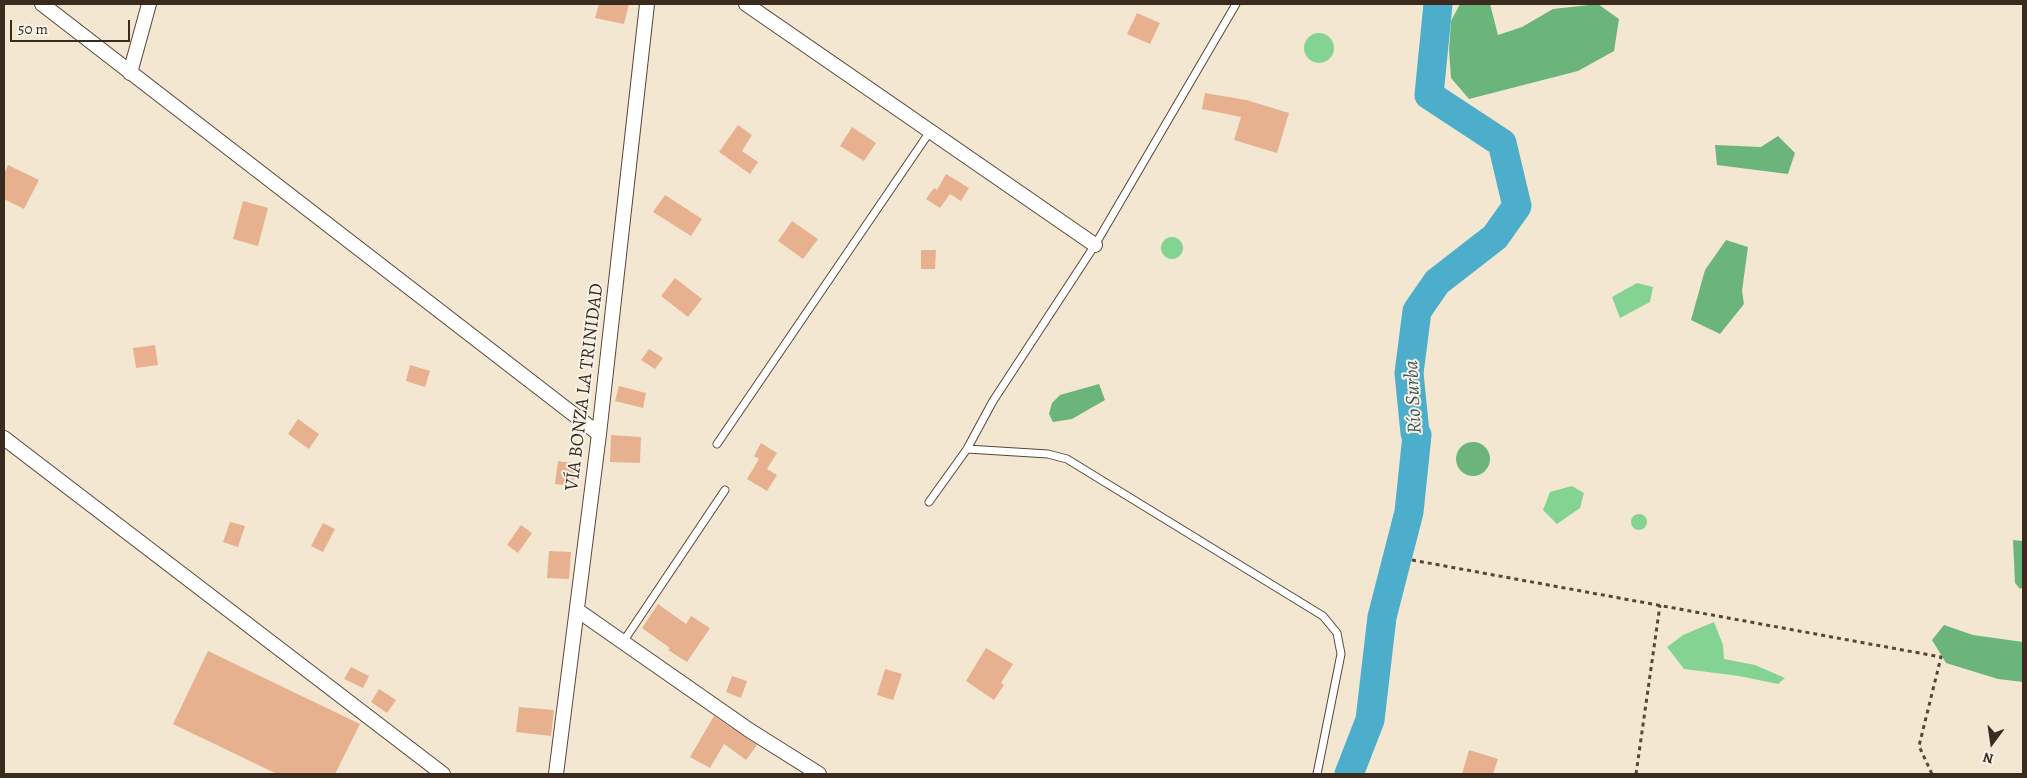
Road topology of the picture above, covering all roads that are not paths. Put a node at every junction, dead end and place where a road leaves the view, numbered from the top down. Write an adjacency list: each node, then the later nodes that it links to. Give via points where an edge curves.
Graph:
1 (42, 4): 6 (street)
2 (149, 4): 6 (street)
3 (746, 4): 7 (street)
4 (1236, 4): 8 (lane)
5 (644, 5): 9 (street, VÍA BONZA LA TRINIDAD)
6 (130, 73): 9 (street)
7 (932, 130): 8 (street); 11 (lane)
8 (1095, 245): 12 (lane, via 993,401)
9 (599, 434): 15 (street, VÍA BONZA LA TRINIDAD)
10 (4, 438): 17 (street)
11 (718, 444)
12 (967, 449): 14 (lane); 20 (lane, via 1048,454 1067,459 1323,616 1338,633 1341,654)
13 (725, 490): 16 (lane)
14 (929, 502)
15 (577, 610): 16 (street); 18 (street, VÍA BONZA LA TRINIDAD)
16 (624, 642): 19 (street)
17 (443, 774)
18 (556, 774)
19 (819, 774)
20 (1318, 774)

